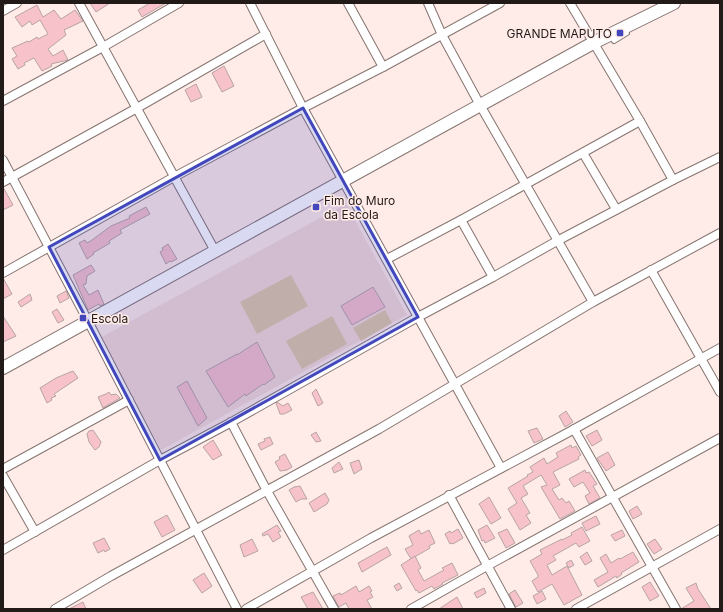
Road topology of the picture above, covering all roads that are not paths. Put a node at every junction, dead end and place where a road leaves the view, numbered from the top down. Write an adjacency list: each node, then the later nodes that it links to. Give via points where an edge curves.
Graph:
1 (17, 3): 10 (street)
2 (79, 3): 14 (street)
3 (179, 3): 14 (street)
4 (250, 3): 11 (street)
5 (348, 3): 15 (street)
6 (428, 3): 12 (street)
7 (500, 3): 12 (street)
8 (570, 3): 13 (street)
9 (674, 3): 13 (street)
10 (3, 11)
11 (266, 34): 18 (street); 19 (street)
12 (442, 35): 15 (street); 17 (street)
13 (593, 43): 17 (street); 20 (street)
14 (103, 47): 16 (street); 18 (street)
15 (383, 67): 19 (street)
16 (3, 101)
17 (480, 105): 26 (street); 29 (street)
18 (136, 108): 24 (street); 25 (street)
19 (303, 108): 25 (street); 26 (street)
20 (640, 121): 21 (street); 27 (street)
21 (583, 153): 29 (street); 30 (street)
22 (720, 157): 27 (street)
23 (3, 160): 24 (street)
24 (12, 177): 28 (street); 34 (street)
25 (174, 177): 34 (street); 35 (street)
26 (344, 180): 35 (street); 36 (street)
27 (673, 180): 30 (street)
28 (3, 182)
29 (525, 184): 31 (street); 33 (street)
30 (616, 209): 33 (street)
31 (461, 220): 36 (street); 39 (street)
32 (720, 233): 37 (street)
33 (557, 241): 39 (street); 40 (street)
34 (49, 247): 38 (street); 42 (street)
35 (215, 251): 42 (street)
36 (387, 259): 41 (street)
37 (651, 270): 40 (street); 44 (street)
38 (3, 273)
39 (493, 277): 41 (street)
40 (593, 302): 46 (street)
41 (418, 317): 46 (street); 49 (street)
42 (88, 321): 45 (street); 48 (street)
43 (720, 348): 44 (street)
44 (702, 358): 47 (street); 50 (street)
45 (3, 368)
46 (455, 385): 53 (street); 56 (street)
47 (720, 392)
48 (129, 400): 52 (street); 54 (street)
49 (231, 422): 52 (street); 56 (street)
50 (574, 429): 53 (street); 58 (street)
51 (720, 438): 58 (street)
52 (160, 460): 60 (street); 61 (street)
53 (501, 468): 57 (street)
54 (3, 470)
55 (3, 476): 61 (street)
56 (267, 491): 60 (street); 65 (street)
57 (449, 495): 63 (street); 65 (street)
58 (612, 497): 63 (street); 64 (street)
59 (720, 529): 64 (street)
60 (196, 530): 66 (street); 68 (street)
61 (34, 532): 62 (street)
62 (3, 550)
63 (487, 566): 71 (street); 72 (street)
64 (652, 566): 73 (street); 74 (street)
65 (314, 571): 69 (street); 70 (street)
66 (67, 606): 67 (street)
67 (55, 609)
68 (237, 609)
69 (246, 609)
70 (334, 609)
71 (410, 609)
72 (511, 609)
73 (576, 609)
74 (676, 609)

